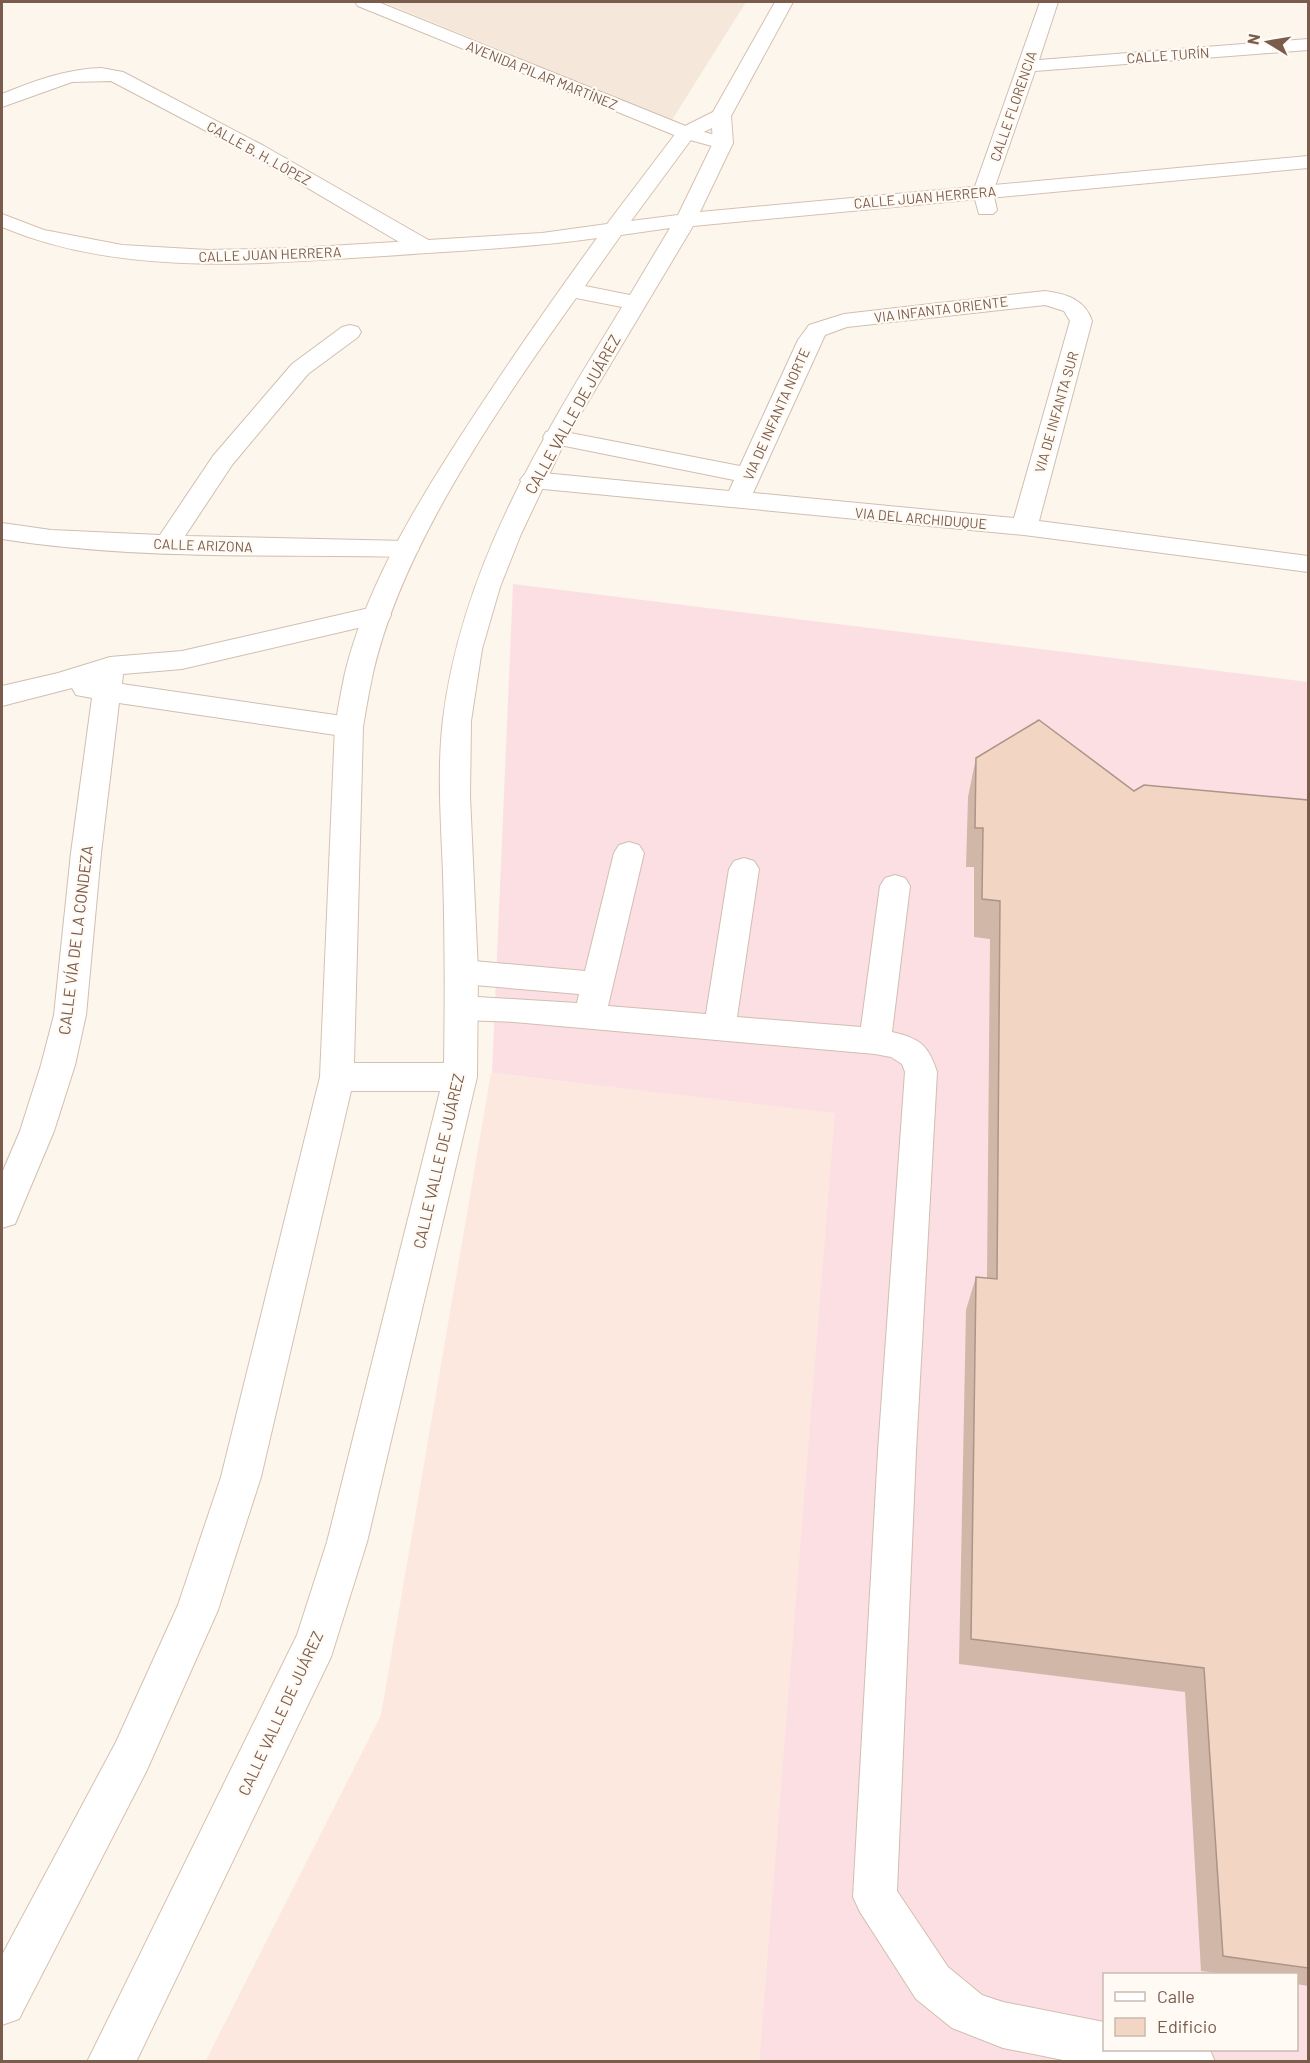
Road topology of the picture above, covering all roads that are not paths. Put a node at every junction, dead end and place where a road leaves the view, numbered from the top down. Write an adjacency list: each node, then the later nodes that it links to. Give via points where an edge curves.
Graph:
1 (364, 2): 8 (lane, AVENIDA PILAR MARTÍNEZ)
2 (784, 2): 7 (street)
3 (1049, 2): 5 (street, CALLE FLORENCIA)
4 (1308, 45): 5 (street, CALLE TURÍN)
5 (1028, 66): 12 (street, CALLE FLORENCIA)
6 (2, 101): 17 (street, CALLE B. H. LÓPEZ, via 89,73 126,80)
7 (721, 116): 8 (street); 9 (street)
8 (686, 133): 9 (lane, AVENIDA PILAR MARTÍNEZ); 16 (street)
9 (723, 143): 14 (street, CALLE VALLE DE JUÁREZ)
10 (1308, 162): 12 (street, CALLE JUAN HERRERA)
11 (1308, 182): 12 (street, CALLE JUAN HERRERA)
12 (985, 201): 14 (street, CALLE JUAN HERRERA); 15 (street, CALLE JUAN HERRERA)
13 (2, 220): 17 (street, CALLE JUAN HERRERA, via 38,235 159,256 297,255)
14 (685, 234): 16 (street, CALLE JUAN HERRERA); 20 (street, CALLE VALLE DE JUÁREZ)
15 (741, 236)
16 (607, 238): 17 (street, CALLE JUAN HERRERA); 18 (street)
17 (424, 247)
18 (570, 290): 20 (street); 30 (street, via 519,362)
19 (1066, 302): 21 (street, VIA INFANTA ORIENTE, via 1035,298 844,321); 27 (street, VIA DE INFANTA SUR, via 1079,312 1081,321)
20 (636, 303): 23 (street, CALLE VALLE DE JUÁREZ)
21 (817, 330): 24 (street, VIA DE INFANTA NORTE, via 804,350)
22 (350, 332): 29 (street, via 300,369 222,460)
23 (555, 437): 24 (street); 25 (street, CALLE VALLE DE JUÁREZ)
24 (748, 475): 26 (street, VIA DE INFANTA NORTE)
25 (533, 480): 26 (street, VIA DEL ARCHIDUQUE); 39 (street, CALLE VALLE DE JUÁREZ, via 487,587 468,649 457,721 455,796)
26 (737, 500): 27 (street, VIA DEL ARCHIDUQUE)
27 (1024, 527): 31 (street, VIA DEL ARCHIDUQUE)
28 (2, 531): 29 (street, CALLE ARIZONA, via 51,538)
29 (167, 544): 30 (street, CALLE ARIZONA)
30 (406, 549): 32 (street)
31 (1308, 564)
32 (378, 615): 33 (street); 35 (street, via 359,672)
33 (109, 680): 34 (street, via 61,682); 35 (street); 47 (street, CALLE VÍA DE LA CONDEZA, via 70,1015 37,1131)
34 (2, 696)
35 (349, 728): 45 (street)
36 (629, 854): 40 (lane)
37 (744, 869): 43 (lane)
38 (895, 886): 44 (lane)
39 (462, 972): 40 (lane); 41 (street, CALLE VALLE DE JUÁREZ)
40 (599, 984): 42 (lane)
41 (462, 1008): 42 (lane); 46 (street, CALLE VALLE DE JUÁREZ)
42 (589, 1018): 43 (lane)
43 (719, 1029): 44 (lane)
44 (875, 1041): 49 (lane, via 899,1046 916,1056 921,1072 897,1439 875,1897 932,1983 968,2012 1003,2025)
45 (337, 1077): 46 (street); 48 (street, via 240,1476 197,1610 131,1757)
46 (460, 1077): 51 (street, CALLE VALLE DE JUÁREZ, via 346,1542 316,1642)
47 (2, 1213)
48 (2, 2002)
49 (1103, 2045)
50 (1140, 2051): 52 (lane)
51 (111, 2061)
52 (1192, 2061)

